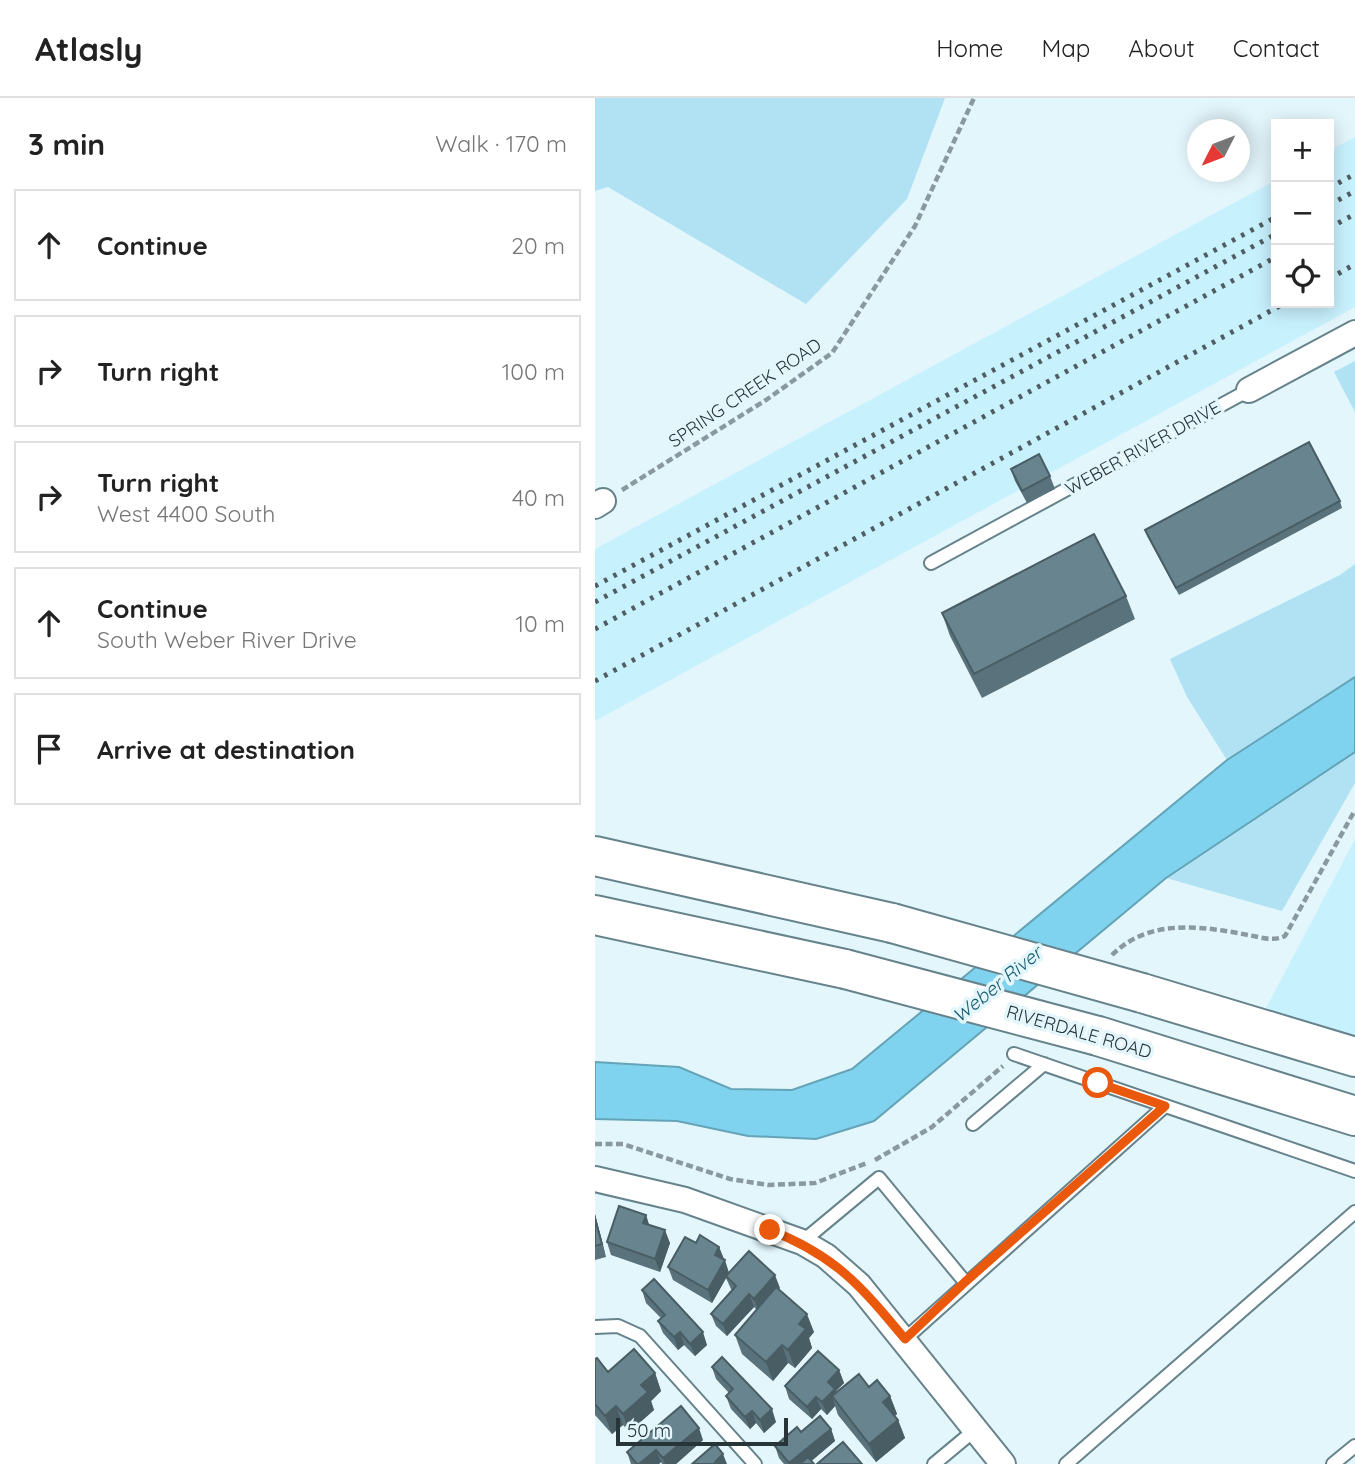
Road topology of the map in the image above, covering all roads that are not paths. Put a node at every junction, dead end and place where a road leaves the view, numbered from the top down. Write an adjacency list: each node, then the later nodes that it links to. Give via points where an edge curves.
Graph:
1 (1355, 332): 2 (street, WEBER RIVER DRIVE)
2 (1249, 390): 3 (lane, WEBER RIVER DRIVE)
3 (931, 563)
4 (599, 857): 6 (main road, bridge, via 892,923)
5 (595, 915): 10 (main road, RIVERDALE ROAD, bridge, via 845,969 1098,1036)
6 (1314, 1044): 8 (main road); 10 (main road)
7 (1014, 1054): 9 (lane)
8 (1355, 1057)
9 (1044, 1065): 11 (lane); 13 (lane)
10 (1300, 1097): 12 (main road, RIVERDALE ROAD)
11 (1165, 1106): 14 (lane); 18 (lane)
12 (1355, 1116)
13 (972, 1124)
14 (1355, 1171)
15 (595, 1179): 17 (street, via 685,1200)
16 (1355, 1212): 26 (lane)
17 (802, 1242): 18 (lane, via 879,1178); 20 (street, via 859,1285)
18 (965, 1282): 20 (lane)
19 (595, 1327): 23 (lane, via 618,1326 640,1336)
20 (905, 1339): 21 (street)
21 (976, 1429): 24 (lane); 25 (street)
22 (1355, 1446): 27 (lane)
23 (755, 1464)
24 (934, 1464)
25 (1003, 1464)
26 (1066, 1464)
27 (1333, 1464)

